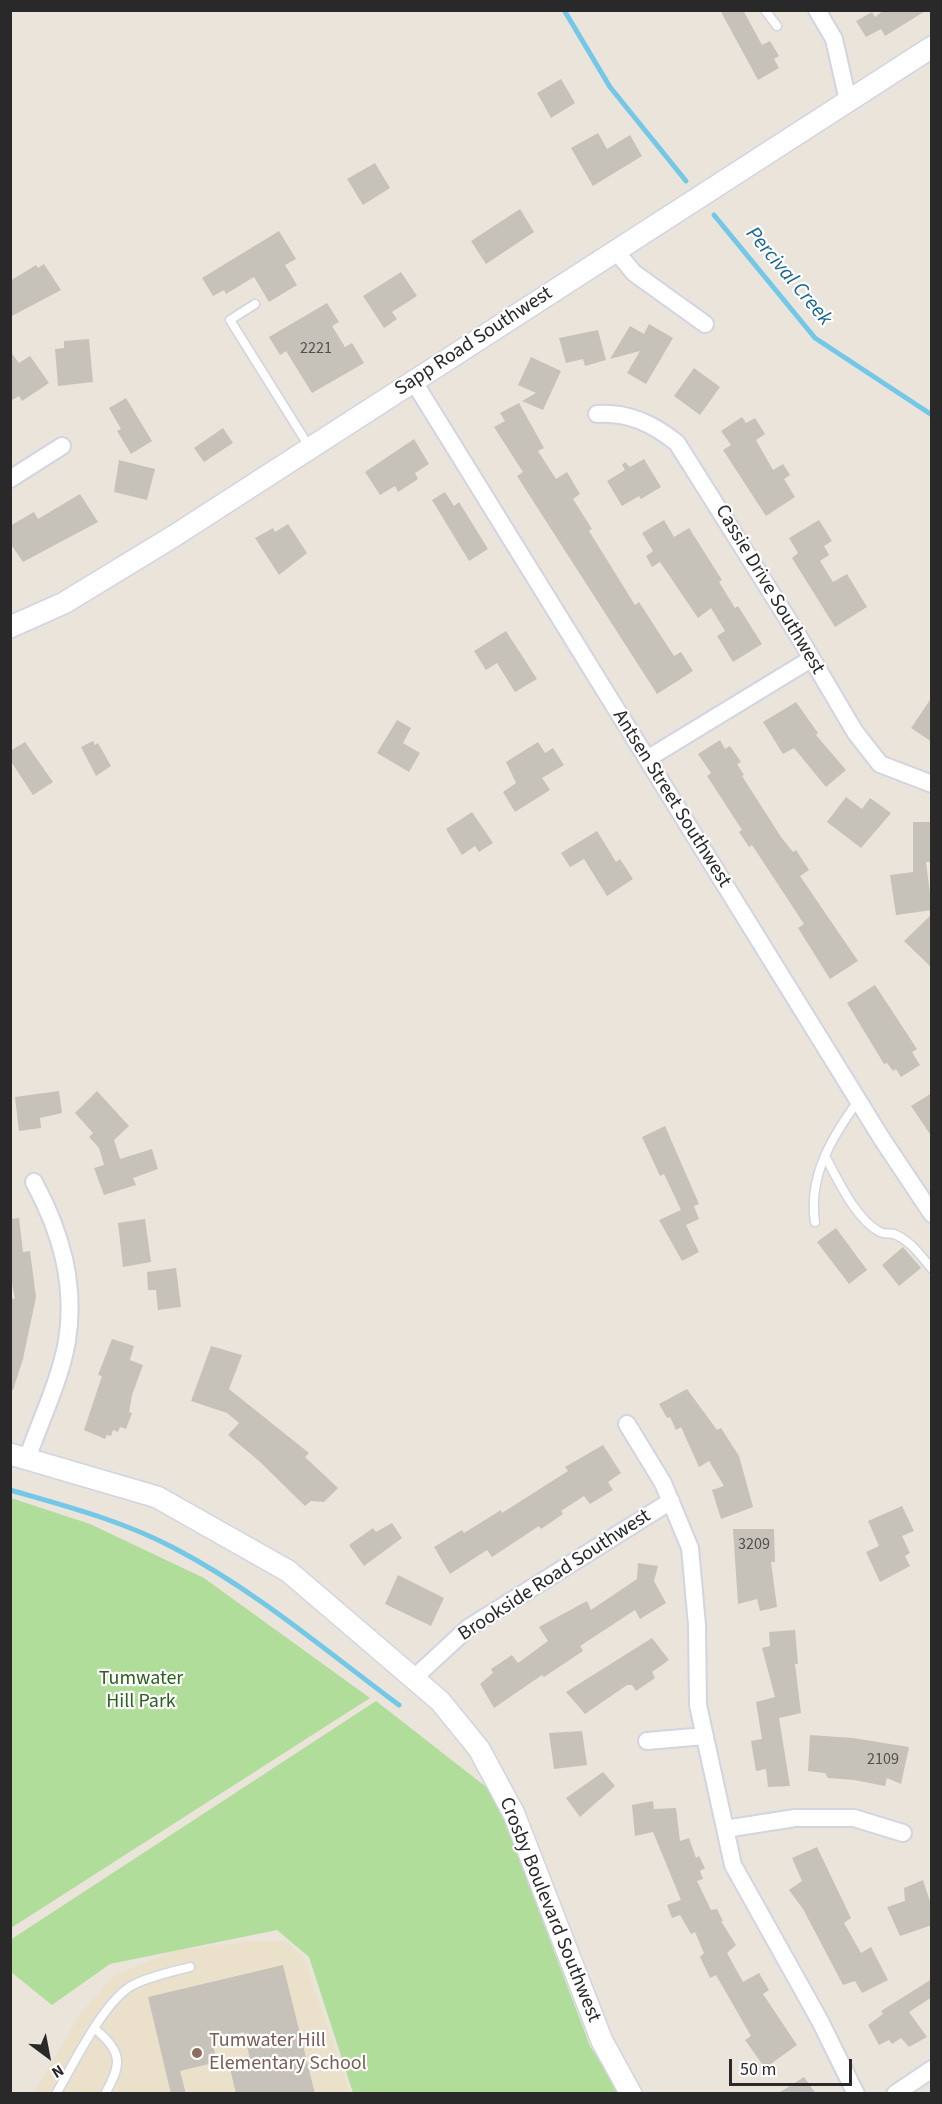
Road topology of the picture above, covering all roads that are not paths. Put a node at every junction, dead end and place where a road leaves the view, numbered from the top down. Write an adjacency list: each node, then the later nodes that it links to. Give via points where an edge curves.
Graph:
1 (765, 10): 3 (lane)
2 (817, 10): 5 (street, via 834,39)
3 (777, 26)
4 (932, 47): 5 (street, Sapp Road Southwest)
5 (848, 101): 6 (street, Sapp Road Southwest)
6 (615, 250): 8 (street, via 634,273); 9 (street, Sapp Road Southwest)
7 (255, 304): 12 (lane, via 230,320)
8 (705, 324)
9 (414, 382): 12 (street, Sapp Road Southwest); 16 (street, Antsen Street Southwest)
10 (597, 414): 15 (street, Cassie Drive Southwest, via 627,415 677,443)
11 (62, 446): 13 (street)
12 (310, 448): 14 (street, Sapp Road Southwest, via 64,603)
13 (10, 479)
14 (10, 627)
15 (812, 659): 16 (street); 17 (street, Cassie Drive Southwest, via 855,732 880,764)
16 (647, 759): 18 (street, Antsen Street Southwest)
17 (932, 784)
18 (858, 1101): 19 (lane, via 838,1128); 21 (street, Antsen Street Southwest)
19 (825, 1156): 22 (lane, via 812,1202); 23 (lane, via 848,1199 865,1219 879,1232 894,1234 913,1245)
20 (34, 1182): 25 (street, via 62,1242 69,1309 67,1342)
21 (932, 1214)
22 (815, 1222)
23 (932, 1269)
24 (627, 1424): 26 (street)
25 (19, 1456): 27 (street, Crosby Boulevard Southwest, via 157,1497 288,1571)
26 (671, 1501): 27 (street, Brookside Road Southwest, via 468,1628); 28 (street, via 690,1548 697,1625 698,1705)
27 (414, 1678): 37 (street, Crosby Boulevard Southwest, via 440,1701 479,1749 514,1814 602,2042)
28 (705, 1736): 29 (street); 30 (street)
29 (647, 1741)
30 (725, 1829): 31 (street, via 795,1818 854,1818); 38 (street, via 733,1865)
31 (903, 1833)
32 (190, 1967): 33 (lane, via 131,1986 114,1999)
33 (95, 2029): 35 (lane); 36 (lane, via 113,2047 117,2057 118,2066)
34 (932, 2069): 39 (street)
35 (56, 2094)
36 (105, 2094)
37 (631, 2094)
38 (856, 2094)
39 (895, 2094)

